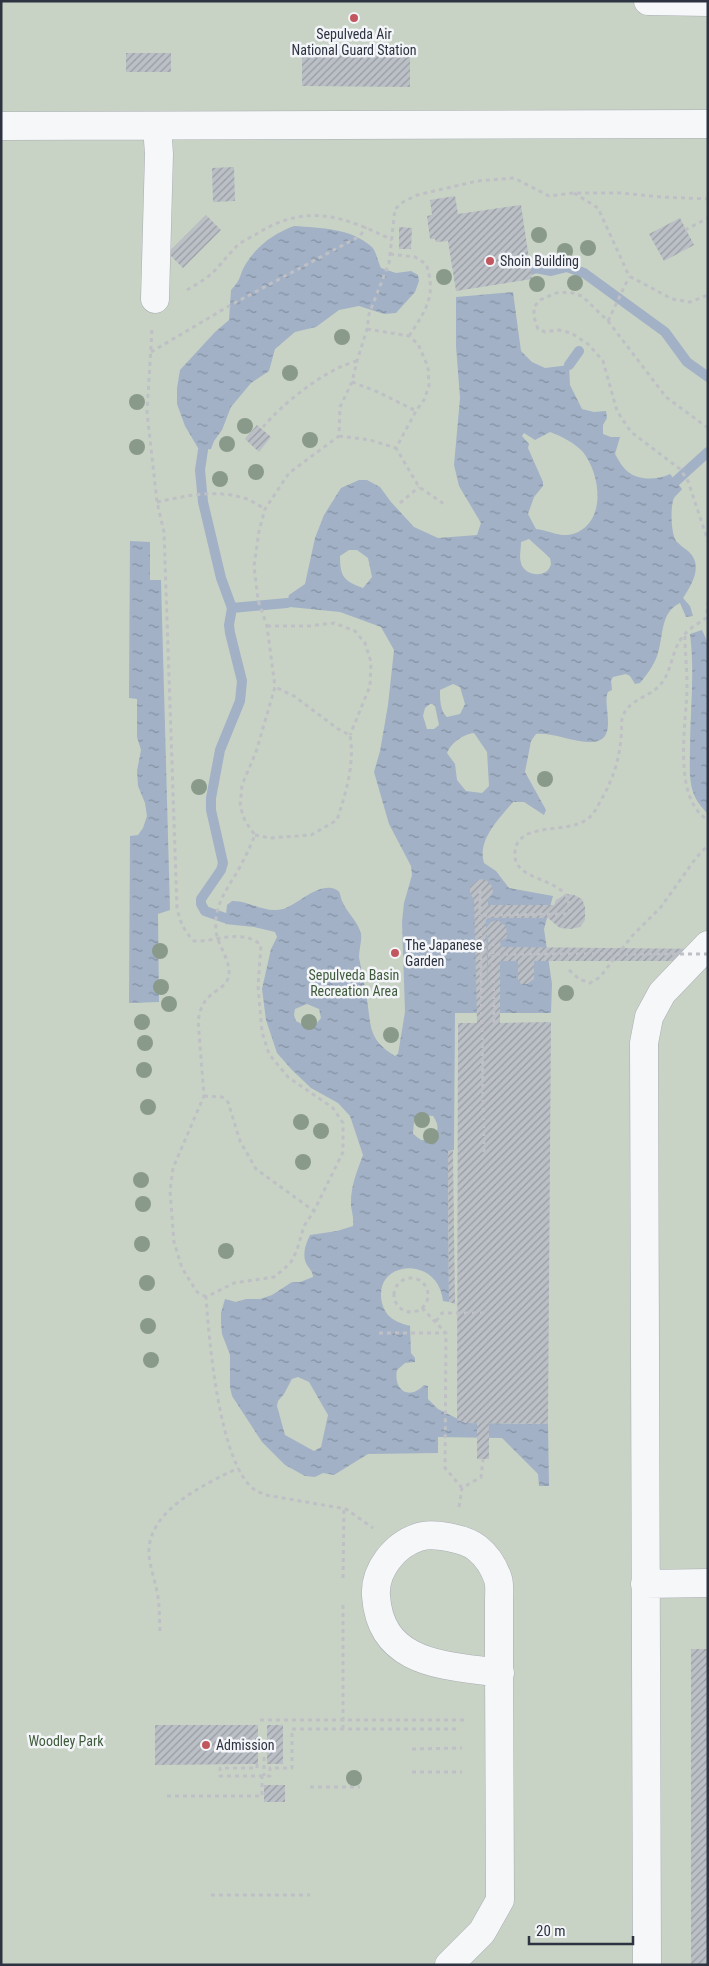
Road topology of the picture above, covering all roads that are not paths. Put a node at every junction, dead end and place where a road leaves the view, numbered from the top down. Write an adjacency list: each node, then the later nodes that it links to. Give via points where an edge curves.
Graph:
1 (648, 1): 2 (lane)
2 (708, 2)
3 (708, 124): 5 (lane)
4 (1, 126): 5 (lane)
5 (157, 126): 6 (lane)
6 (155, 299)
7 (708, 946): 8 (lane, via 662,992 648,1017 644,1043)
8 (645, 1584): 9 (lane); 12 (lane)
9 (708, 1584)
10 (500, 1673): 10 (lane, via 425,1661 404,1651 386,1631 377,1612 375,1585 383,1565 399,1548 419,1537 437,1535 476,1547 490,1562 498,1580); 11 (lane, via 500,1900 482,1932)
11 (449, 1965)
12 (647, 1965)

